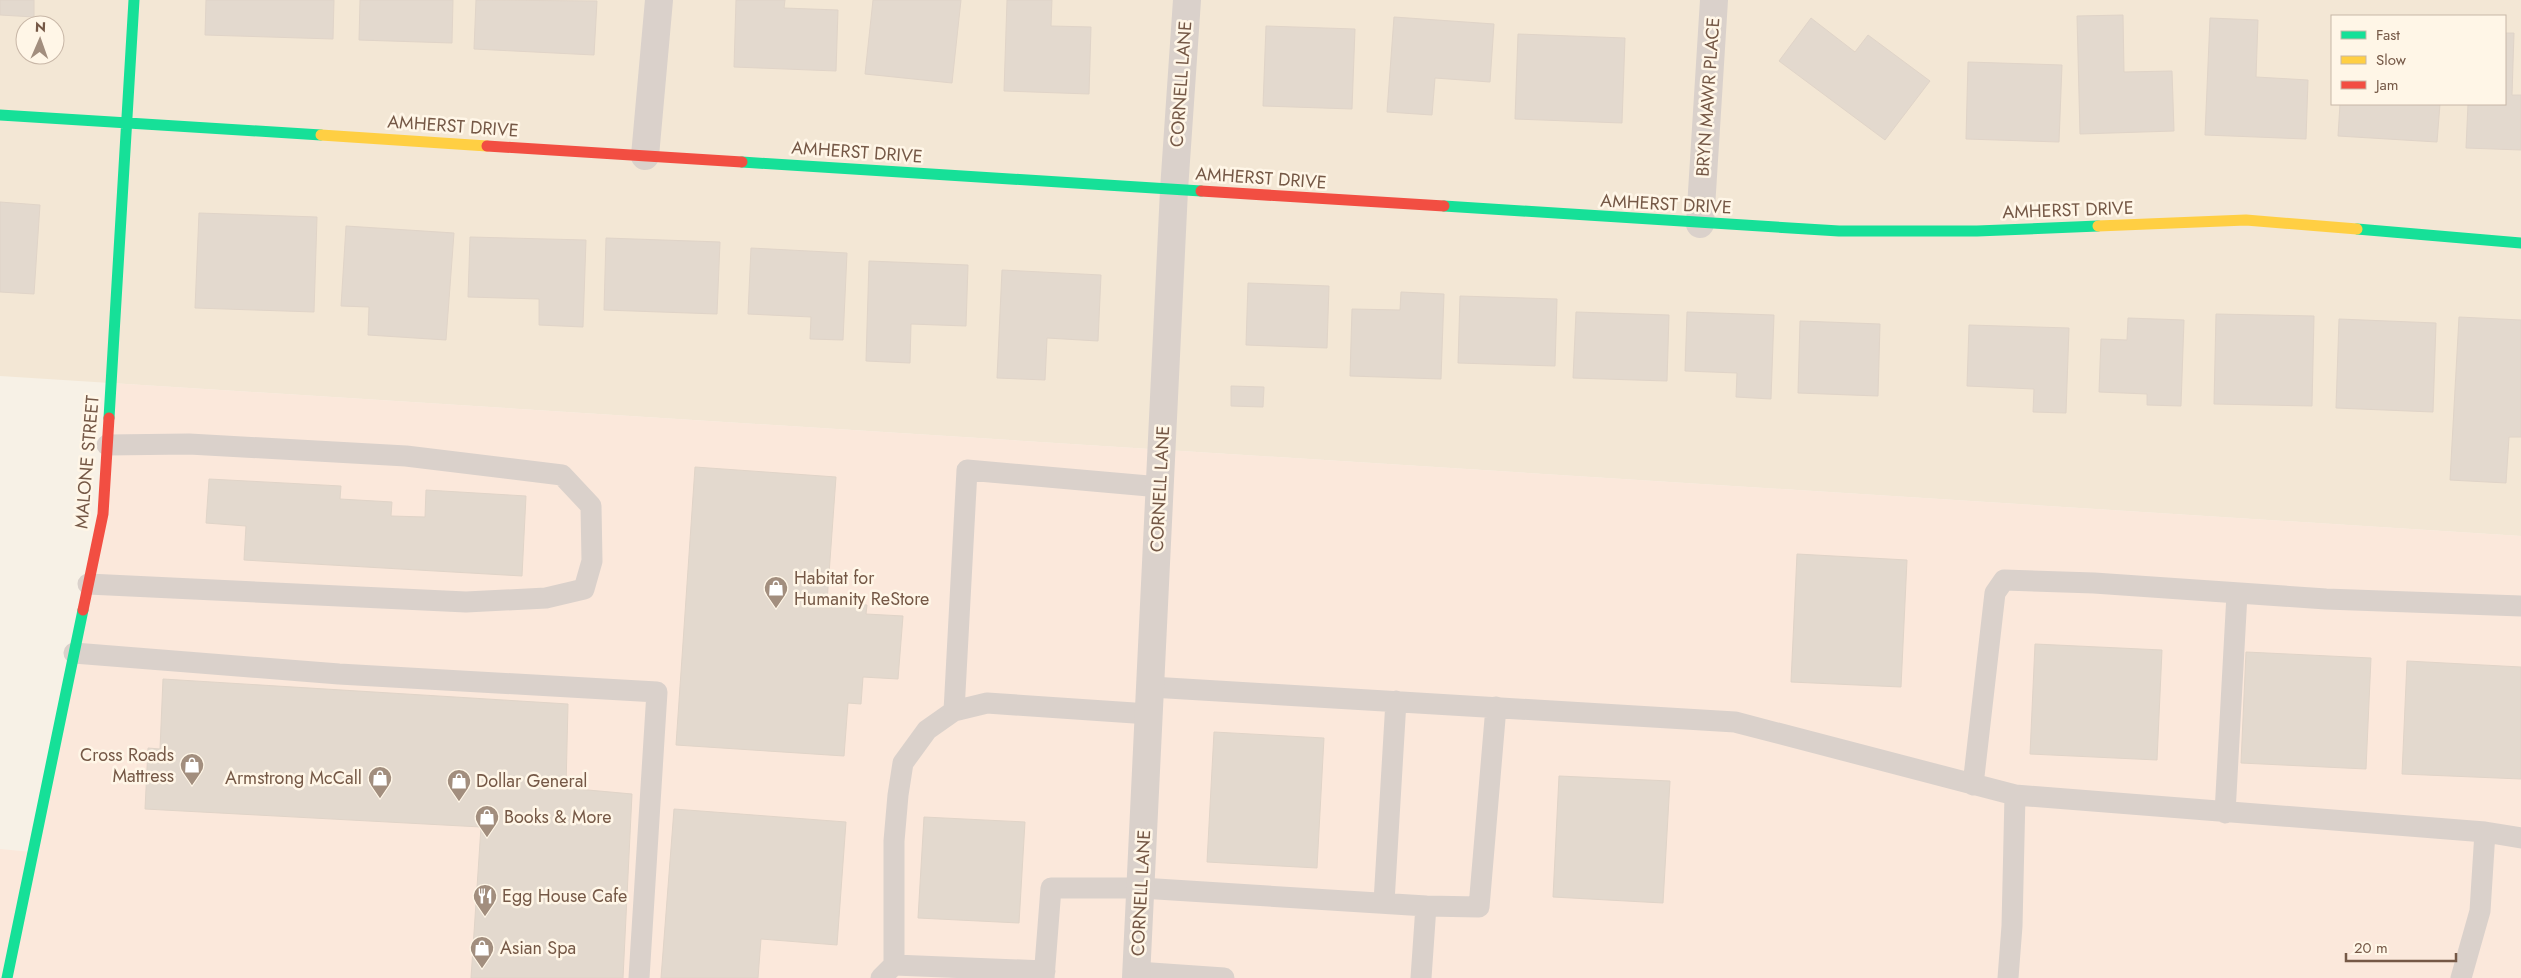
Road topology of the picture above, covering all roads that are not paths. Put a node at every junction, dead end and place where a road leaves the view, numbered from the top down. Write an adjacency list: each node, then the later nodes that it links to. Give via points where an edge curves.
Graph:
1 (134, 0): 6 (street, MALONE STREET)
2 (660, 0): 7 (street)
3 (1187, 0): 8 (street, CORNELL LANE)
4 (1714, 0): 9 (street, BRYN MAWR PLACE)
5 (0, 115): 6 (street, AMHERST DRIVE)
6 (127, 122): 7 (street, AMHERST DRIVE); 11 (street, MALONE STREET)
7 (645, 156): 8 (street, AMHERST DRIVE)
8 (1174, 190): 9 (street, AMHERST DRIVE); 12 (street, CORNELL LANE)
9 (1700, 224): 10 (street, AMHERST DRIVE, via 1839,231 1977,231 2246,220)
10 (2521, 243)
11 (107, 444): 13 (street, MALONE STREET, via 103,514); 13 (lane, via 188,444 406,456 562,475 591,506 592,561 584,588 546,598 466,602)
12 (1160, 487): 17 (street, CORNELL LANE); 20 (lane, via 967,470)
13 (88, 584): 16 (street, MALONE STREET)
14 (2237, 594): 15 (lane); 22 (lane, via 2094,582 2004,580 1995,593); 24 (lane)
15 (2521, 606)
16 (74, 653): 33 (street, MALONE STREET); 34 (lane, via 339,674 658,692)
17 (1151, 687): 18 (lane); 21 (street, CORNELL LANE)
18 (1396, 702): 19 (lane); 28 (lane)
19 (1496, 707): 22 (lane, via 1735,722); 29 (lane, via 1479,907)
20 (954, 710): 21 (lane, via 987,703); 30 (lane, via 927,730 903,763 894,841)
21 (1149, 714): 27 (street, CORNELL LANE)
22 (1973, 785): 23 (lane)
23 (2015, 795): 24 (lane); 37 (lane)
24 (2225, 813): 25 (lane)
25 (2485, 832): 26 (lane); 38 (lane, via 2480,911)
26 (2521, 838)
27 (1141, 888): 28 (lane); 31 (lane, via 1051,888); 32 (street, CORNELL LANE)
28 (1384, 902): 29 (lane)
29 (1426, 906): 36 (lane)
30 (888, 972): 31 (lane)
31 (1044, 975)
32 (1136, 975): 35 (lane)
33 (7, 978)
34 (639, 978)
35 (1224, 978)
36 (1421, 978)
37 (2008, 978)
38 (2461, 978)

